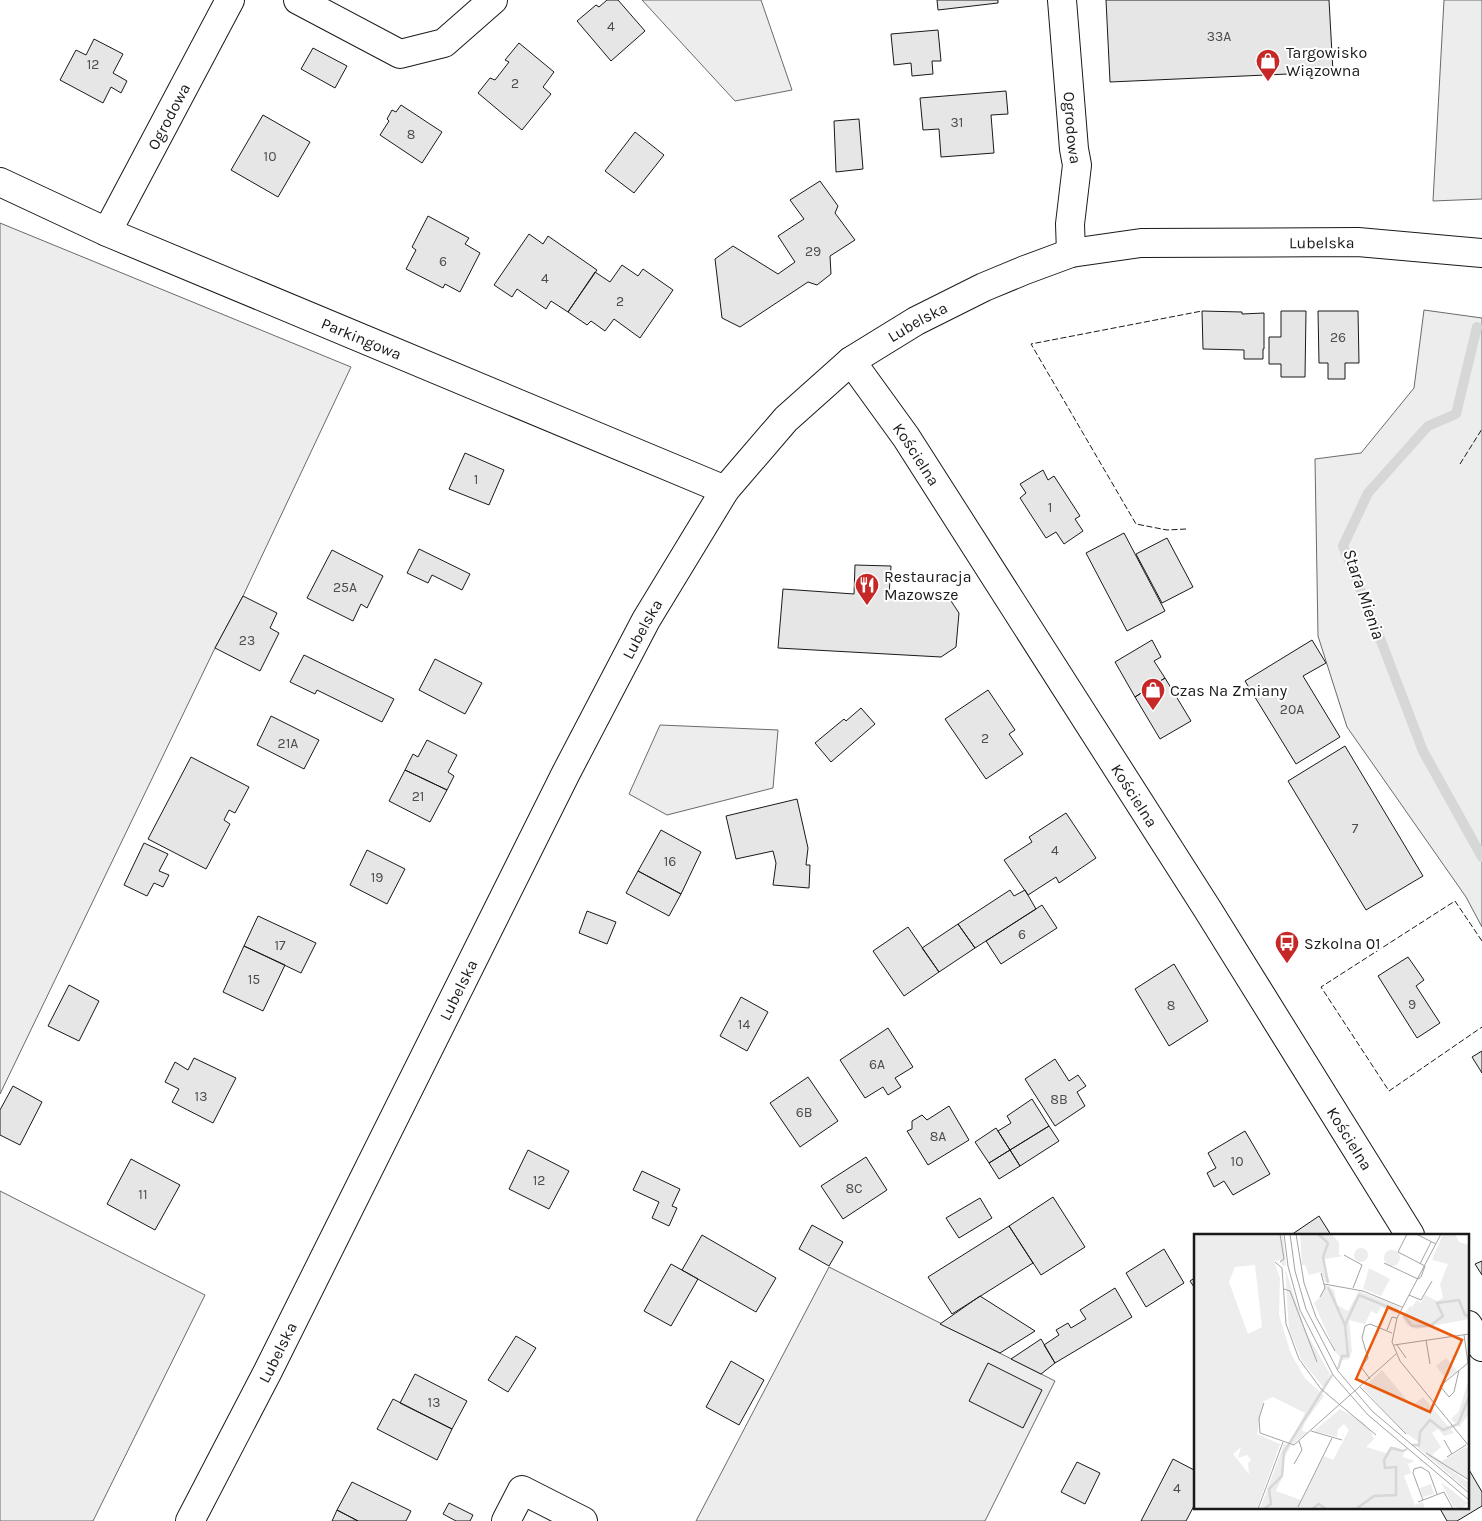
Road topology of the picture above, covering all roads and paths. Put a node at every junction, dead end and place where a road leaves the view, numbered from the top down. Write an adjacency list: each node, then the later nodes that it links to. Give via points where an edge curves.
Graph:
1 (230, 0): 6 (street, Ogrodowa)
2 (298, 0): 3 (street, via 400,54 444,43)
3 (493, 0)
4 (1062, 0): 7 (street, Ogrodowa, via 1077,165 1070,224)
5 (0, 182): 6 (street, Parkingowa)
6 (107, 232): 10 (street, Parkingowa)
7 (1071, 253): 8 (street, Lubelska, via 1141,243 1358,242); 9 (street, Lubelska, via 984,287 916,321)
8 (1482, 254)
9 (850, 361): 10 (street, Lubelska, via 786,419); 11 (street, Kościelna, via 906,437)
10 (725, 490): 14 (street, Lubelska, via 646,620 615,679)
11 (1409, 1234)
12 (1470, 1328): 13 (street)
13 (1482, 1347)
14 (190, 1521)
15 (506, 1521): 16 (street, via 522,1490)
16 (583, 1521)

